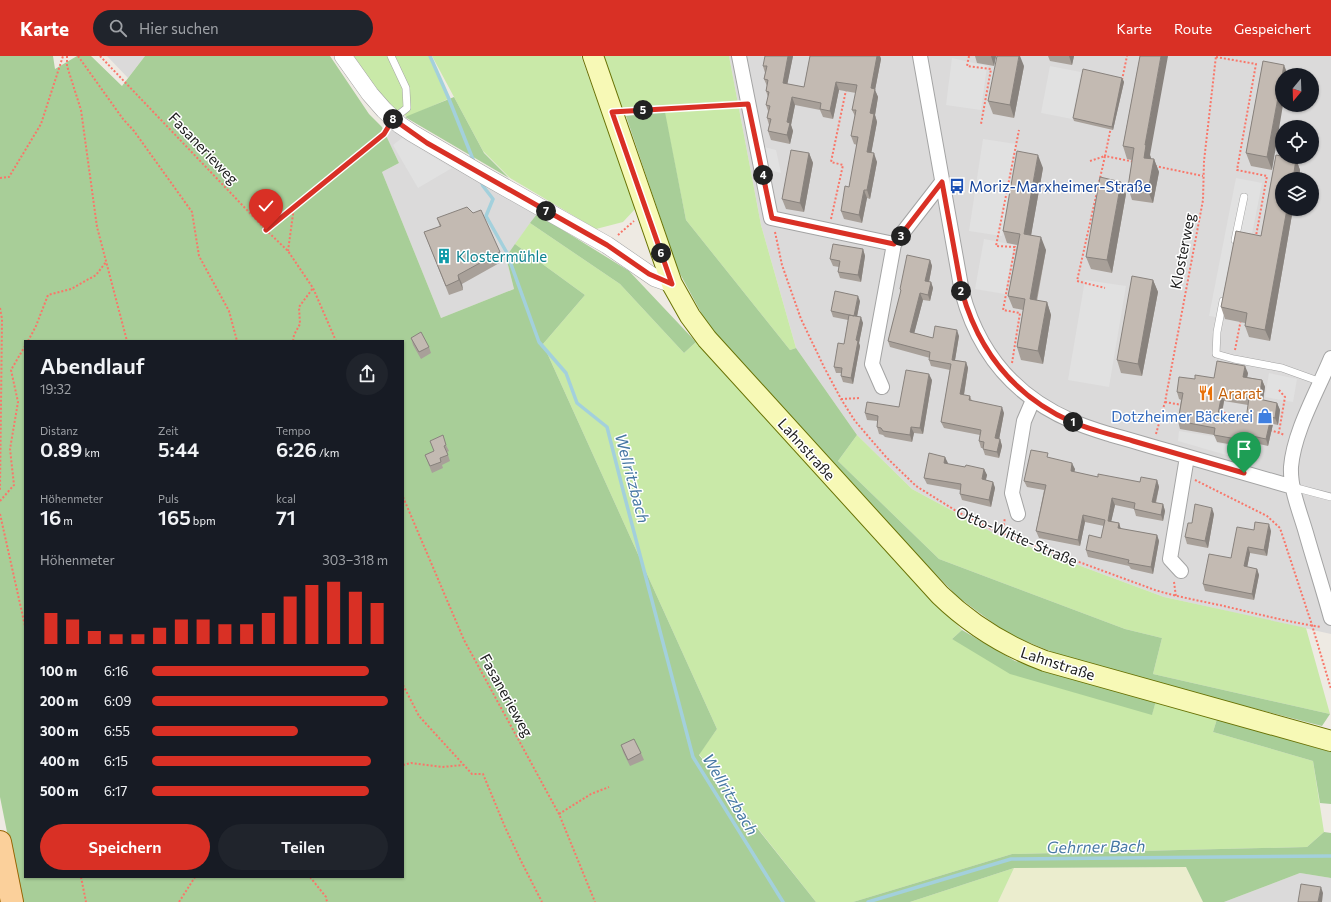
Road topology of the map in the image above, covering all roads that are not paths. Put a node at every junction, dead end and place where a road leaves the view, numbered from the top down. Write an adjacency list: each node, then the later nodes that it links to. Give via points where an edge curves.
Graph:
1 (343, 56): 6 (street, via 370,94)
2 (391, 56): 6 (lane, via 406,88 408,108)
3 (593, 56): 11 (main road, Lahnstraße)
4 (739, 56): 9 (street, via 772,218)
5 (920, 56): 7 (street)
6 (393, 119): 11 (street, via 427,143 607,245 649,274)
7 (942, 182): 9 (street); 16 (street, via 966,309 980,339 998,367)
8 (1244, 197): 10 (lane)
9 (894, 244): 15 (street, via 872,364)
10 (1233, 250)
11 (672, 284): 23 (main road, Lahnstraße, via 707,339 940,595 979,628 1006,644 1045,661)
12 (1224, 294): 14 (lane, via 1216,354 1282,368)
13 (1331, 358): 14 (street)
14 (1321, 382): 18 (street, via 1297,440 1291,466)
15 (882, 387)
16 (1033, 400): 17 (street, via 1073,422); 20 (street, via 1024,421 1012,493)
17 (1187, 457): 18 (street); 21 (street, via 1170,559)
18 (1293, 487): 19 (lane); 22 (street)
19 (1331, 497)
20 (1018, 514)
21 (1180, 571)
22 (1328, 622)
23 (1331, 741)
24 (0, 842): 25 (main road)
25 (12, 902)

